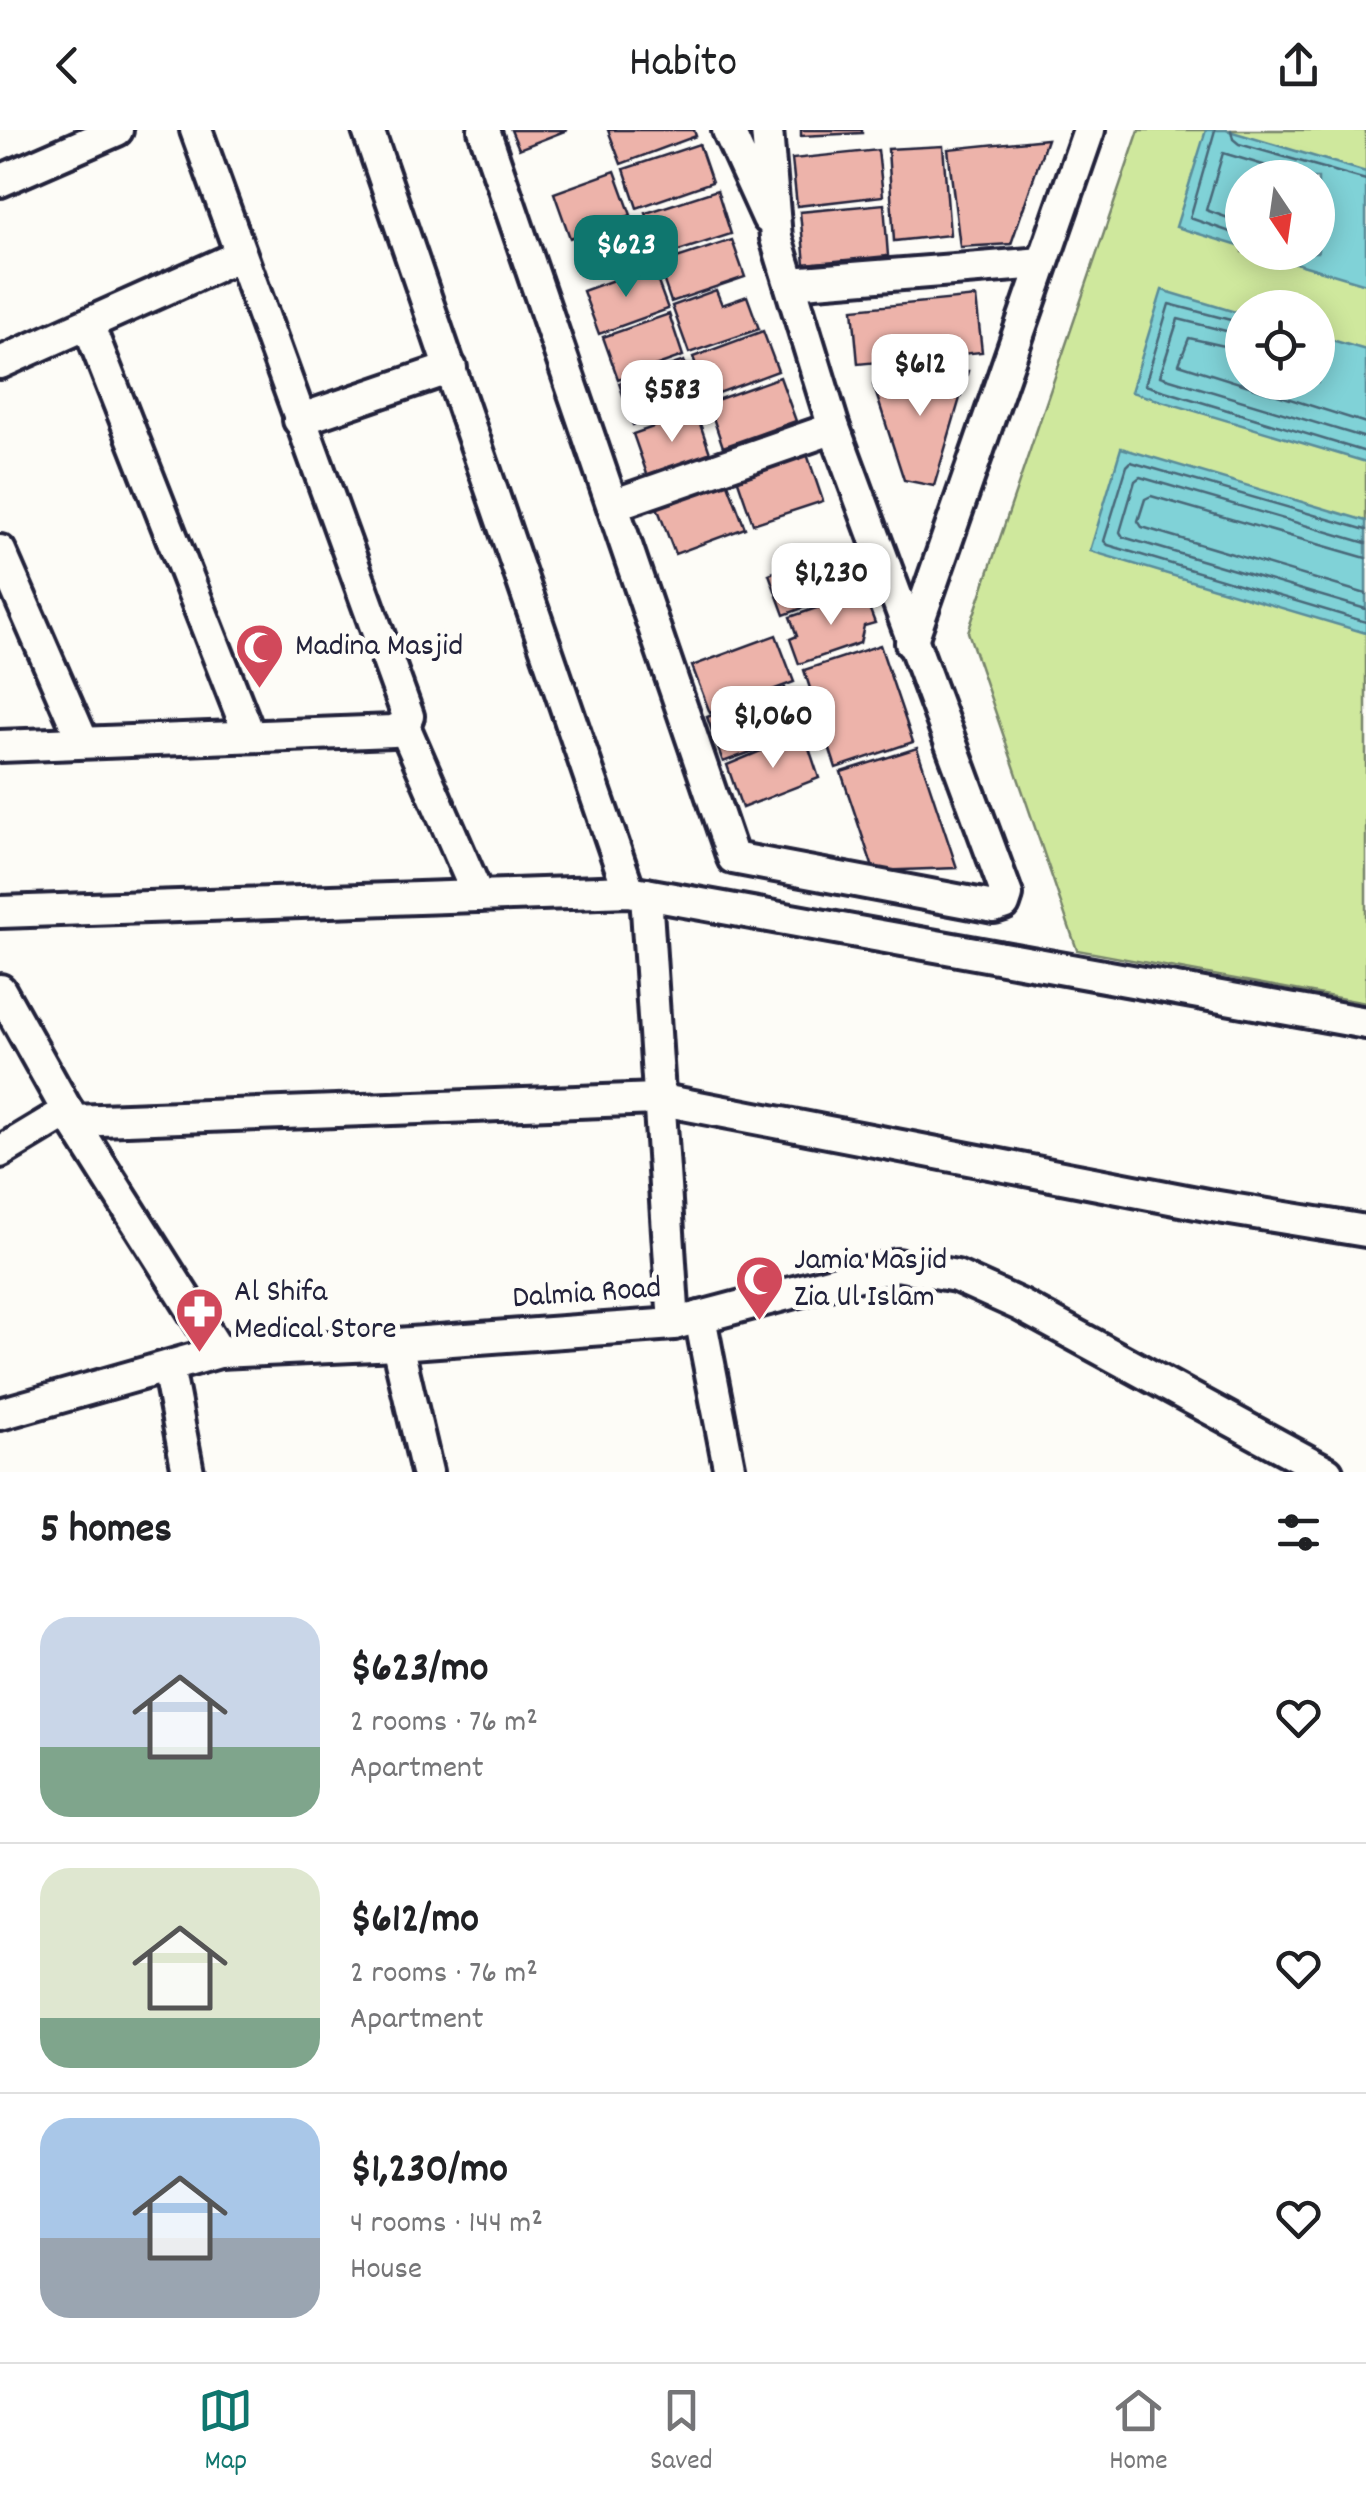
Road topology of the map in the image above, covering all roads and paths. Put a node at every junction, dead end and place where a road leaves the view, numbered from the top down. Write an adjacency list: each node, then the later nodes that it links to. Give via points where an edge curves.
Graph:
1 (117, 130): 8 (street)
2 (196, 130): 10 (street)
3 (368, 130): 15 (street)
4 (484, 130): 18 (street)
5 (728, 130): 9 (street)
6 (768, 130): 9 (street)
7 (1089, 130): 11 (street)
8 (0, 181)
9 (776, 238): 12 (street)
10 (239, 256): 13 (street); 16 (street)
11 (1042, 263): 12 (street); 20 (street)
12 (790, 283): 17 (street)
13 (88, 324): 14 (street); 22 (street)
14 (0, 363)
15 (450, 368): 16 (street); 25 (street)
16 (299, 420): 21 (street, via 408,716)
17 (834, 428): 18 (street); 20 (street)
18 (613, 505): 20 (street, via 733,858 1004,904 1008,895)
19 (0, 552): 23 (street)
20 (911, 643)
21 (404, 726): 22 (street); 26 (street)
22 (249, 734): 23 (street)
23 (84, 742): 24 (street)
24 (0, 746)
25 (638, 892): 26 (street); 29 (street); 30 (street)
26 (478, 896): 27 (street)
27 (0, 912)
28 (0, 990): 31 (street)
29 (1366, 1022)
30 (657, 1099): 31 (street); 33 (street); 34 (street)
31 (70, 1116): 32 (street); 36 (street)
32 (0, 1152)
33 (1366, 1231)
34 (687, 1321): 35 (street, Dalmia Road); 41 (street); 42 (street, Dalmia Road, via 897,1265 956,1276)
35 (397, 1344): 36 (street, Dalmia Road); 40 (street)
36 (218, 1352): 37 (street, Dalmia Road)
37 (168, 1368): 38 (street, Dalmia Road); 39 (street)
38 (0, 1414)
39 (188, 1472)
40 (427, 1472)
41 (730, 1472)
42 (1327, 1472)

